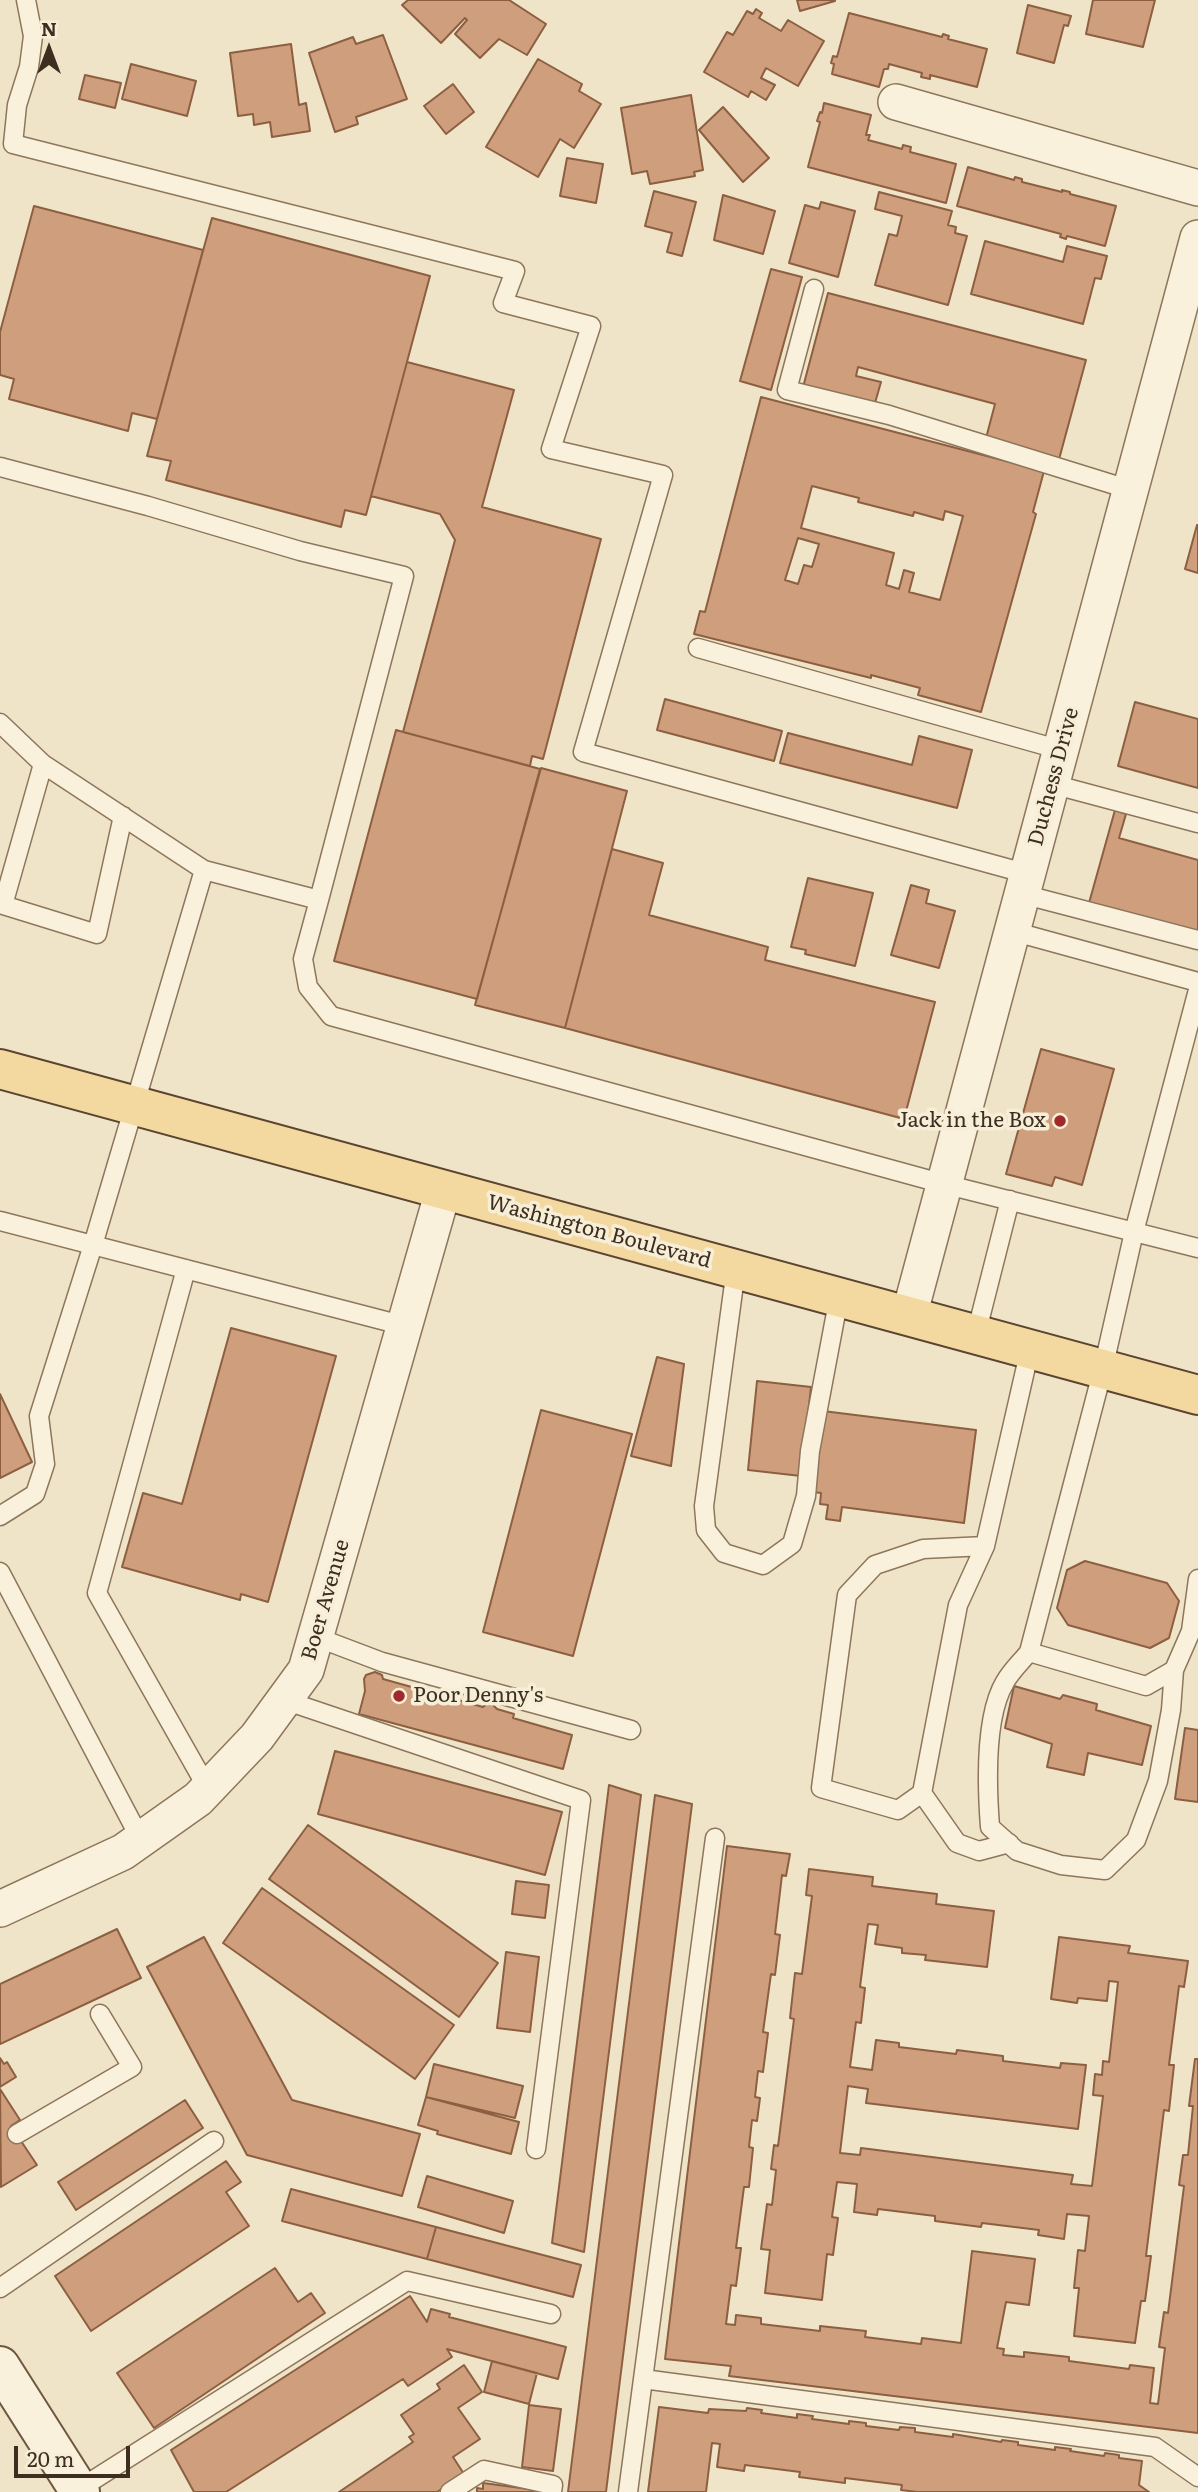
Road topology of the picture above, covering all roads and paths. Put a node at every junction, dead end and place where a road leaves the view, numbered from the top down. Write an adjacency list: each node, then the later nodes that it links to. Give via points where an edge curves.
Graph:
1 (26, 0): 17 (lane, via 33,36 13,144 515,271 503,303 591,326 551,449 663,475 583,752)
2 (896, 102): 3 (street)
3 (1198, 188)
4 (1198, 238): 6 (street, Duchess Drive)
5 (814, 289): 8 (lane, via 787,390 889,415)
6 (1190, 301): 8 (street, Duchess Drive)
7 (0, 467): 18 (lane, via 404,576)
8 (1130, 490): 11 (street, Duchess Drive)
9 (698, 648): 11 (lane)
10 (0, 723): 12 (lane)
11 (1061, 750): 13 (street, Duchess Drive)
12 (43, 764): 14 (lane); 14 (lane, via 3,905 97,934)
13 (1052, 784): 15 (lane); 17 (street, Duchess Drive)
14 (123, 816): 16 (lane)
15 (1198, 823)
16 (204, 870): 18 (lane); 24 (lane)
17 (1025, 884): 19 (street, Duchess Drive); 20 (lane)
18 (319, 901): 25 (lane, via 303,959 308,988 331,1016)
19 (1012, 930): 21 (lane); 25 (street, Duchess Drive)
20 (1198, 940)
21 (1198, 982)
22 (1198, 990): 29 (lane)
23 (0, 1069): 24 (main road, Washington Boulevard)
24 (135, 1106): 26 (main road, Washington Boulevard); 30 (lane)
25 (944, 1184): 27 (lane); 35 (street, Duchess Drive)
26 (443, 1191): 33 (main road, Washington Boulevard); 36 (street, Boer Avenue)
27 (1010, 1200): 29 (lane); 37 (lane)
28 (0, 1221): 30 (lane)
29 (1134, 1232): 31 (lane); 39 (lane)
30 (93, 1245): 32 (lane); 41 (lane, via 39,1416 44,1464 36,1494)
31 (1198, 1248)
32 (186, 1269): 36 (lane); 50 (lane, via 97,1593)
33 (736, 1269): 34 (main road, Washington Boulevard); 34 (lane, via 705,1506 706,1530 724,1553 762,1565 792,1544 806,1496)
34 (839, 1297): 35 (main road, Washington Boulevard)
35 (909, 1316): 37 (main road, Washington Boulevard)
36 (405, 1326): 45 (street, Boer Avenue)
37 (976, 1334): 38 (main road, Washington Boulevard)
38 (1030, 1349): 39 (main road, Washington Boulevard); 42 (lane)
39 (1103, 1369): 40 (main road, Washington Boulevard); 46 (lane)
40 (1198, 1395)
41 (0, 1516)
42 (985, 1546): 51 (lane, via 958,1605); 51 (lane, via 923,1549 875,1565 847,1595 821,1788 898,1810)
43 (0, 1572): 53 (lane)
44 (1198, 1579): 47 (lane, via 1191,1631)
45 (316, 1637): 48 (street, Boer Avenue, via 306,1670); 49 (lane, via 382,1662)
46 (1029, 1652): 47 (lane, via 1146,1686); 54 (lane, via 1005,1681 995,1704 987,1785 990,1827)
47 (1174, 1670): 54 (lane, via 1158,1782 1136,1840 1105,1870 1061,1865)
48 (284, 1700): 50 (street, Boer Avenue); 59 (lane, via 581,1800)
49 (631, 1730)
50 (208, 1789): 53 (street, Boer Avenue)
51 (922, 1793): 54 (lane, via 957,1843 979,1851)
52 (715, 1838): 63 (lane)
53 (141, 1840): 55 (street, Boer Avenue)
54 (1009, 1843)
55 (0, 1909)
56 (100, 2014): 57 (lane, via 132,2067)
57 (17, 2134)
58 (214, 2141): 60 (lane)
59 (536, 2149)
60 (0, 2288)
61 (551, 2314): 65 (lane, via 407,2281)
62 (0, 2366): 65 (main road)
63 (643, 2379): 64 (lane, via 1154,2447); 68 (lane)
64 (1198, 2477)
65 (80, 2491)
66 (450, 2492): 67 (lane, via 484,2470 553,2485)
67 (552, 2492)
68 (628, 2492)

